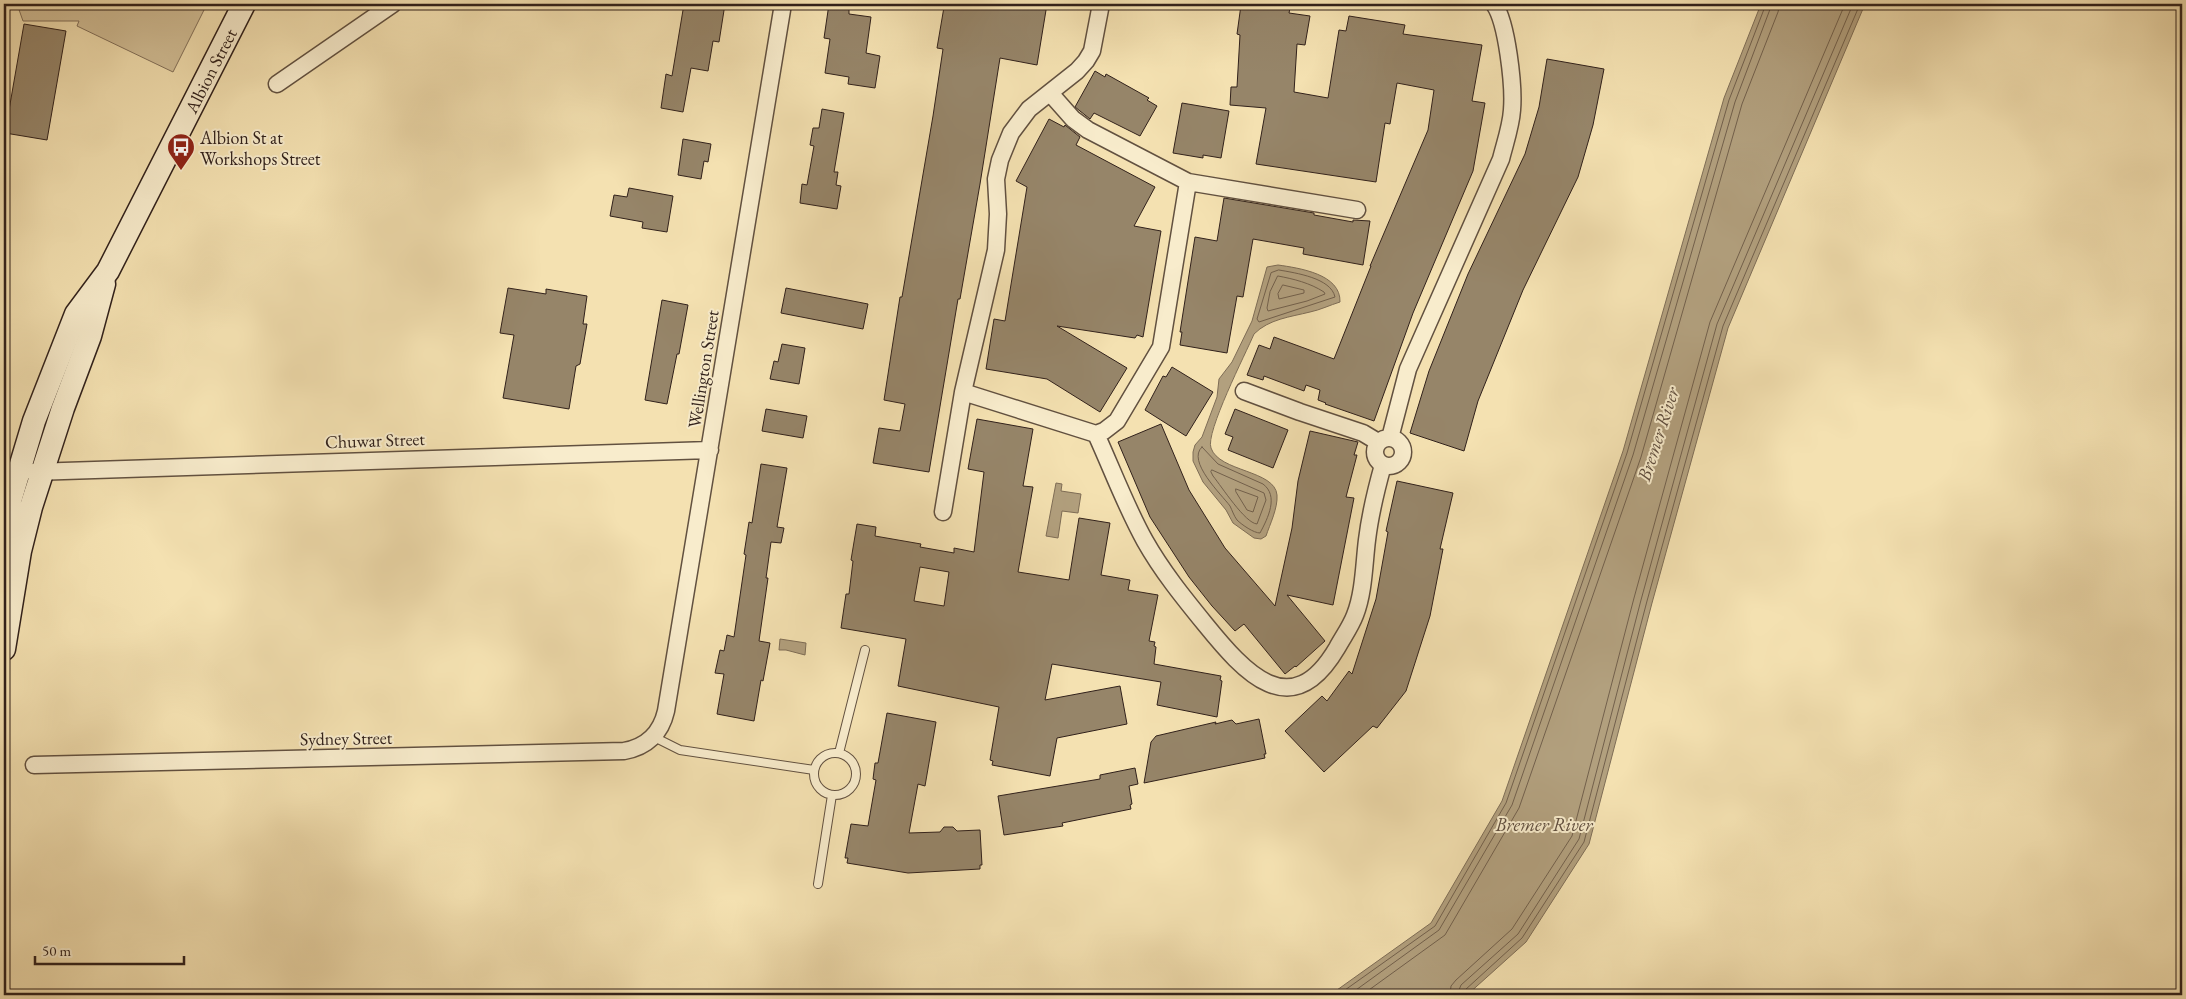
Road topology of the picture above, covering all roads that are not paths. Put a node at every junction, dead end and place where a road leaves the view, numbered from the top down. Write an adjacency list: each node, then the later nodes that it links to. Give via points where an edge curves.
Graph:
1 (244, 4): 10 (main road, Albion Street)
2 (393, 4): 6 (street)
3 (784, 4): 15 (street, Wellington Street)
4 (1101, 4): 7 (street, via 1092,51 1077,71)
5 (1494, 4): 14 (street, via 1506,31 1512,101 1507,137 1501,159 1408,369)
6 (277, 84)
7 (1050, 93): 8 (street, via 1088,130); 12 (street, via 1029,109 1004,146 996,179 996,250)
8 (1188, 182): 9 (street); 13 (street, via 1160,347 1116,421)
9 (1357, 210)
10 (108, 271): 17 (main road, Albion Street, via 90,336); 19 (main road, Albion Street, via 76,314 64,342 34,421)
11 (1244, 391): 14 (street)
12 (963, 392): 13 (street); 18 (street)
13 (1096, 434): 16 (street, via 1135,521 1168,577 1219,641 1253,675 1278,687 1299,686 1317,675 1332,656 1355,615)
14 (1384, 440): 16 (street, via 1376,446 1375,456); 16 (street, via 1400,443 1402,456 1394,466)
15 (710, 450): 17 (street, Chuwar Street); 23 (street, Wellington Street, via 666,711 662,726)
16 (1382, 466)
17 (42, 470): 20 (street, via 29,474 24,481 9,540); 21 (main road, Albion Street, via 20,551)
18 (943, 512)
19 (4, 521)
20 (4, 548)
21 (4, 649)
22 (865, 650): 24 (lane)
23 (654, 737): 25 (street, Sydney Street, via 640,747 624,751); 26 (lane, via 680,750)
24 (839, 753): 26 (lane, via 820,758); 27 (lane, via 852,760 856,781 846,792)
25 (34, 765)
26 (814, 770): 27 (lane, via 820,789)
27 (832, 795): 28 (lane)
28 (818, 884)

